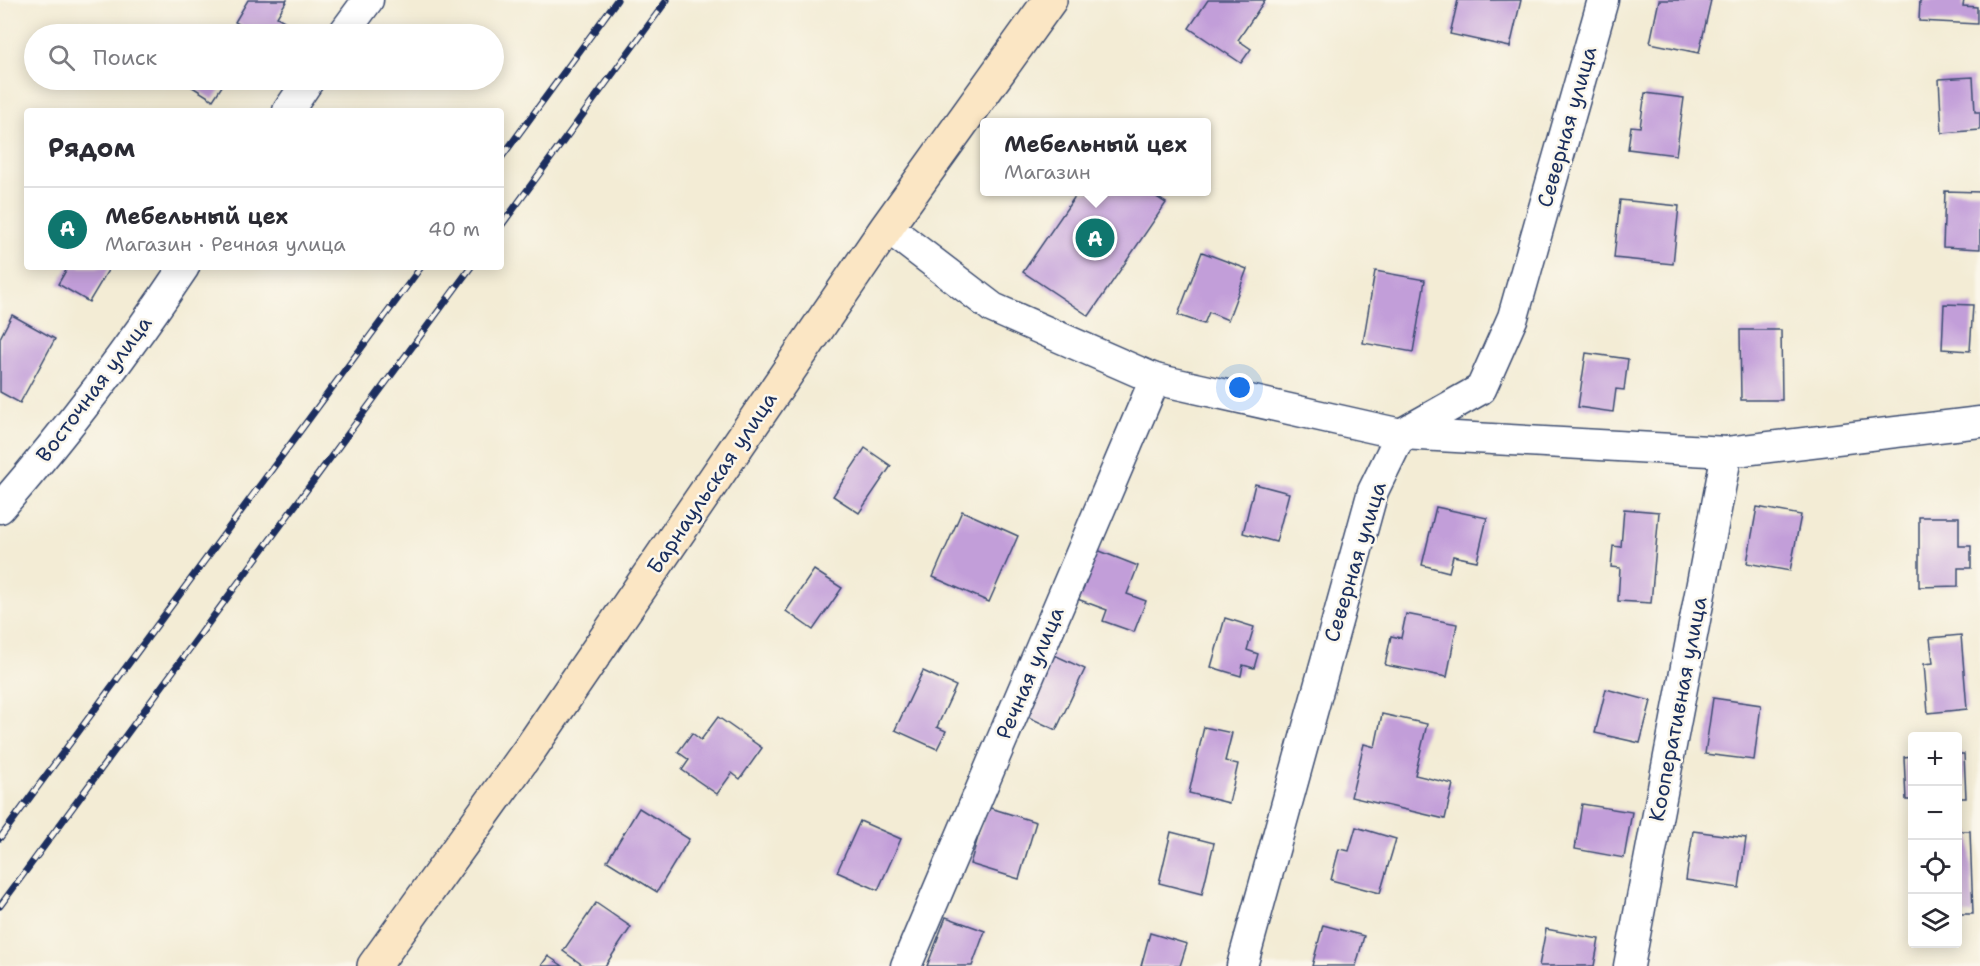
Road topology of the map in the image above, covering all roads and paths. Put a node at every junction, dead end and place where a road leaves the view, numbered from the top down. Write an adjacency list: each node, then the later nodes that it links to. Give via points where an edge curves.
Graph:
1 (368, 0): 4 (street)
2 (1050, 0): 7 (street, Барнаульская улица)
3 (1603, 0): 11 (street, Северная улица, via 1513,317 1500,350 1481,388)
4 (350, 24)
5 (302, 90): 6 (street)
6 (290, 108)
7 (887, 227): 9 (street, via 993,308); 14 (street, Барнаульская улица, via 530,750)
8 (182, 270): 13 (street, Восточная улица, via 36,467)
9 (1155, 379): 11 (street); 15 (street, Речная улица)
10 (1980, 422): 12 (street)
11 (1401, 434): 12 (street); 16 (street, Северная улица, via 1373,491)
12 (1727, 452): 17 (street, Кооперативная улица)
13 (0, 508)
14 (374, 966)
15 (906, 966)
16 (1242, 966)
17 (1629, 966)

